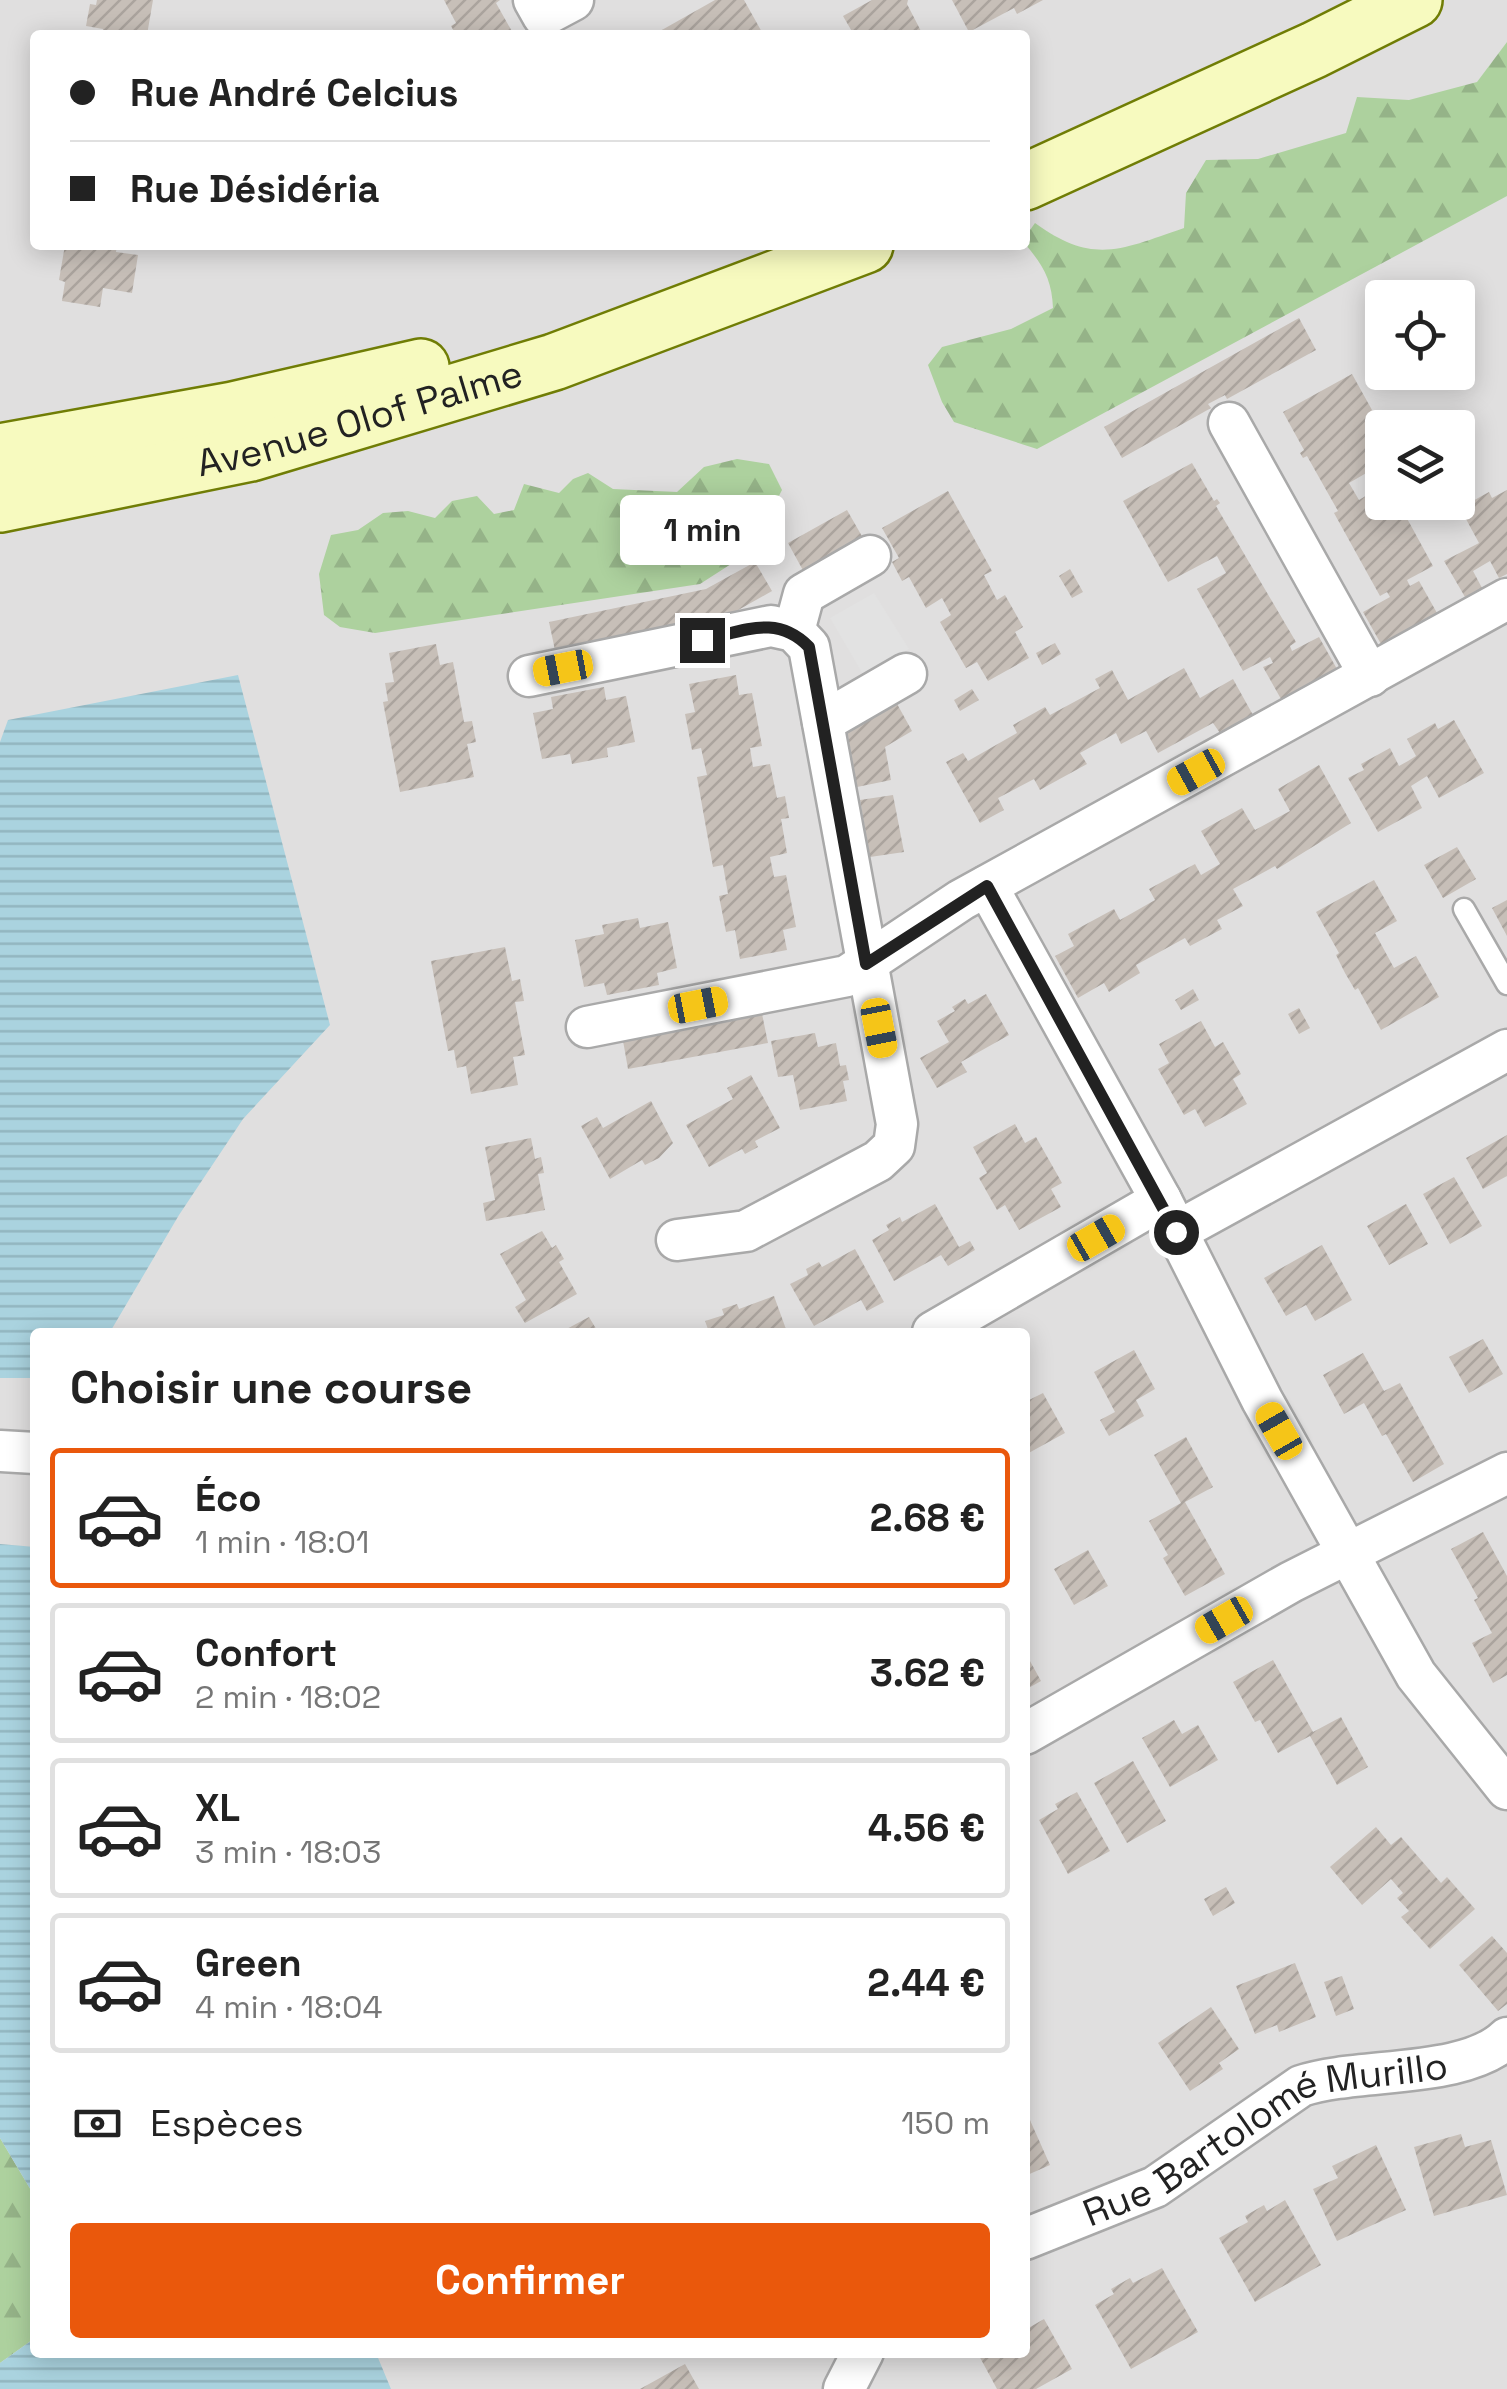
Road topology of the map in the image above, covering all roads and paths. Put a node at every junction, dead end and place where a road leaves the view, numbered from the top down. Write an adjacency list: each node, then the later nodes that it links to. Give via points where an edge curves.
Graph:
1 (534, 0): 2 (street, via 543,16)
2 (573, 0)
3 (1414, 0): 4 (main road)
4 (1030, 180)
5 (851, 250): 6 (main road, Avenue Olof Palme)
6 (711, 300): 8 (main road, Avenue Olof Palme, via 233,410); 9 (main road, Avenue Olof Palme, via 554,362 251,454)
7 (1230, 423): 15 (street)
8 (0, 452)
9 (0, 504)
10 (870, 556): 12 (street, via 804,594)
11 (1507, 599): 15 (street)
12 (794, 631): 14 (street, via 771,626); 16 (street, via 809,647)
13 (906, 674): 16 (street)
14 (528, 676)
15 (1370, 676): 17 (street)
16 (823, 722): 19 (street)
17 (987, 886): 19 (street); 23 (street)
18 (1464, 909): 20 (lane)
19 (866, 964): 21 (street, via 847,976); 24 (street, via 897,1124 894,1146 878,1161 746,1231)
20 (1507, 984)
21 (587, 1027)
22 (1507, 1050): 23 (street)
23 (1169, 1216): 25 (street); 29 (street, via 1262,1400)
24 (677, 1240)
25 (941, 1328)
26 (0, 1452): 27 (street)
27 (30, 1453)
28 (1507, 1473): 29 (street)
29 (1350, 1553): 30 (street); 31 (street, via 1416,1676)
30 (1030, 1731)
31 (1507, 1788)
32 (1507, 2038): 33 (street, Rue Bartolomé Murillo, via 1455,2064 1301,2086 1155,2187)
33 (1030, 2238)
34 (860, 2358): 35 (street)
35 (844, 2389)

